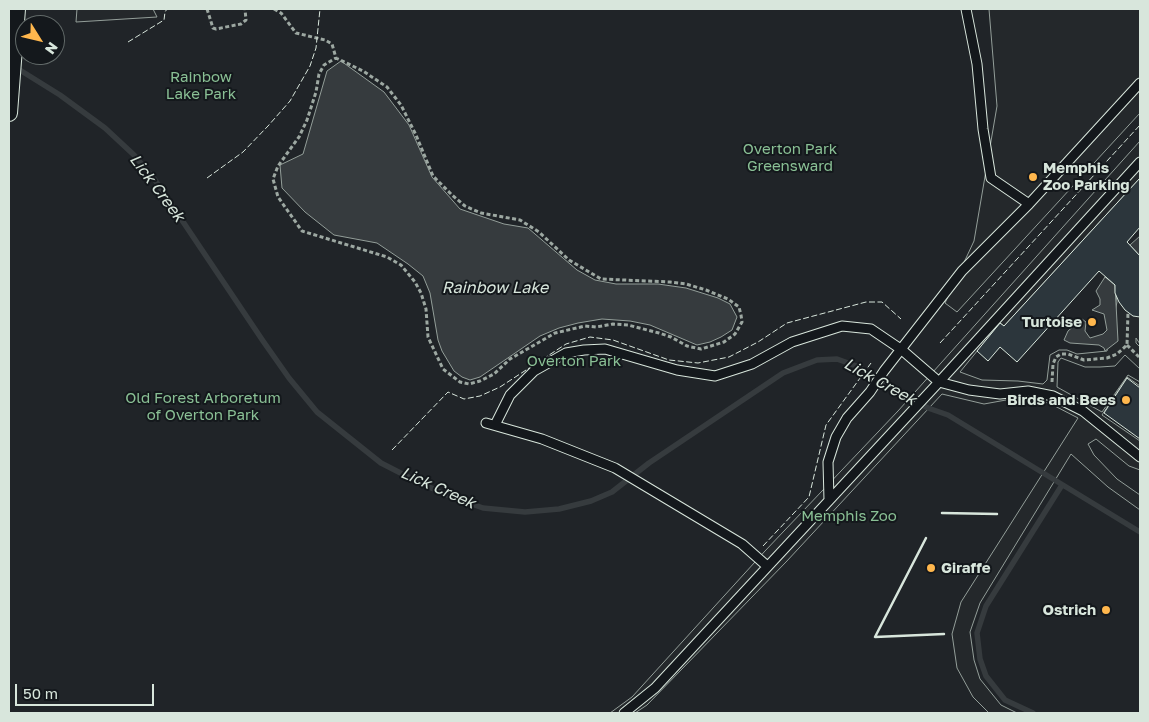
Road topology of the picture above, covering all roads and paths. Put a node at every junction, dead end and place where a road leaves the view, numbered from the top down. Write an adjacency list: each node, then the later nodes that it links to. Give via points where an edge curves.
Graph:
1 (17, 9): 8 (street)
2 (207, 9): 3 (path, via 216,29 241,24 246,20)
3 (245, 9)
4 (274, 9): 6 (path, via 296,33 332,44)
5 (966, 9): 10 (lane, via 977,64 991,178)
6 (336, 58): 6 (path, via 386,87 401,105 433,176 465,206 481,213 520,220 539,232 569,260 601,279 686,284 728,299 739,307 741,314 742,322 734,334 724,342 701,349 628,325 585,326 555,333 480,381 460,382 443,369 428,337 421,293 401,265 302,232 278,196 273,180 278,166 307,120 319,74 324,65)
7 (1140, 83): 10 (lane)
8 (9, 113)
9 (1140, 162): 15 (lane)
10 (1030, 204): 13 (lane, via 962,271)
11 (1128, 312): 12 (path)
12 (1127, 345): 14 (path); 16 (path, via 1107,358 1084,360 1068,354 1056,357)
13 (902, 350): 15 (lane); 18 (lane, via 847,418 836,437 828,462); 19 (lane, via 871,329 842,326 792,342 752,364 715,376 676,370 605,349 584,350 566,354 534,371 510,395 490,424 542,439 615,468 742,544)
14 (1140, 358)
15 (939, 382): 16 (lane, via 1000,394 1028,391); 18 (lane)
16 (1048, 395): 17 (lane, via 1083,411)
17 (1140, 457)
18 (830, 500): 19 (lane)
19 (767, 566): 20 (lane, via 655,688)
20 (624, 713)

